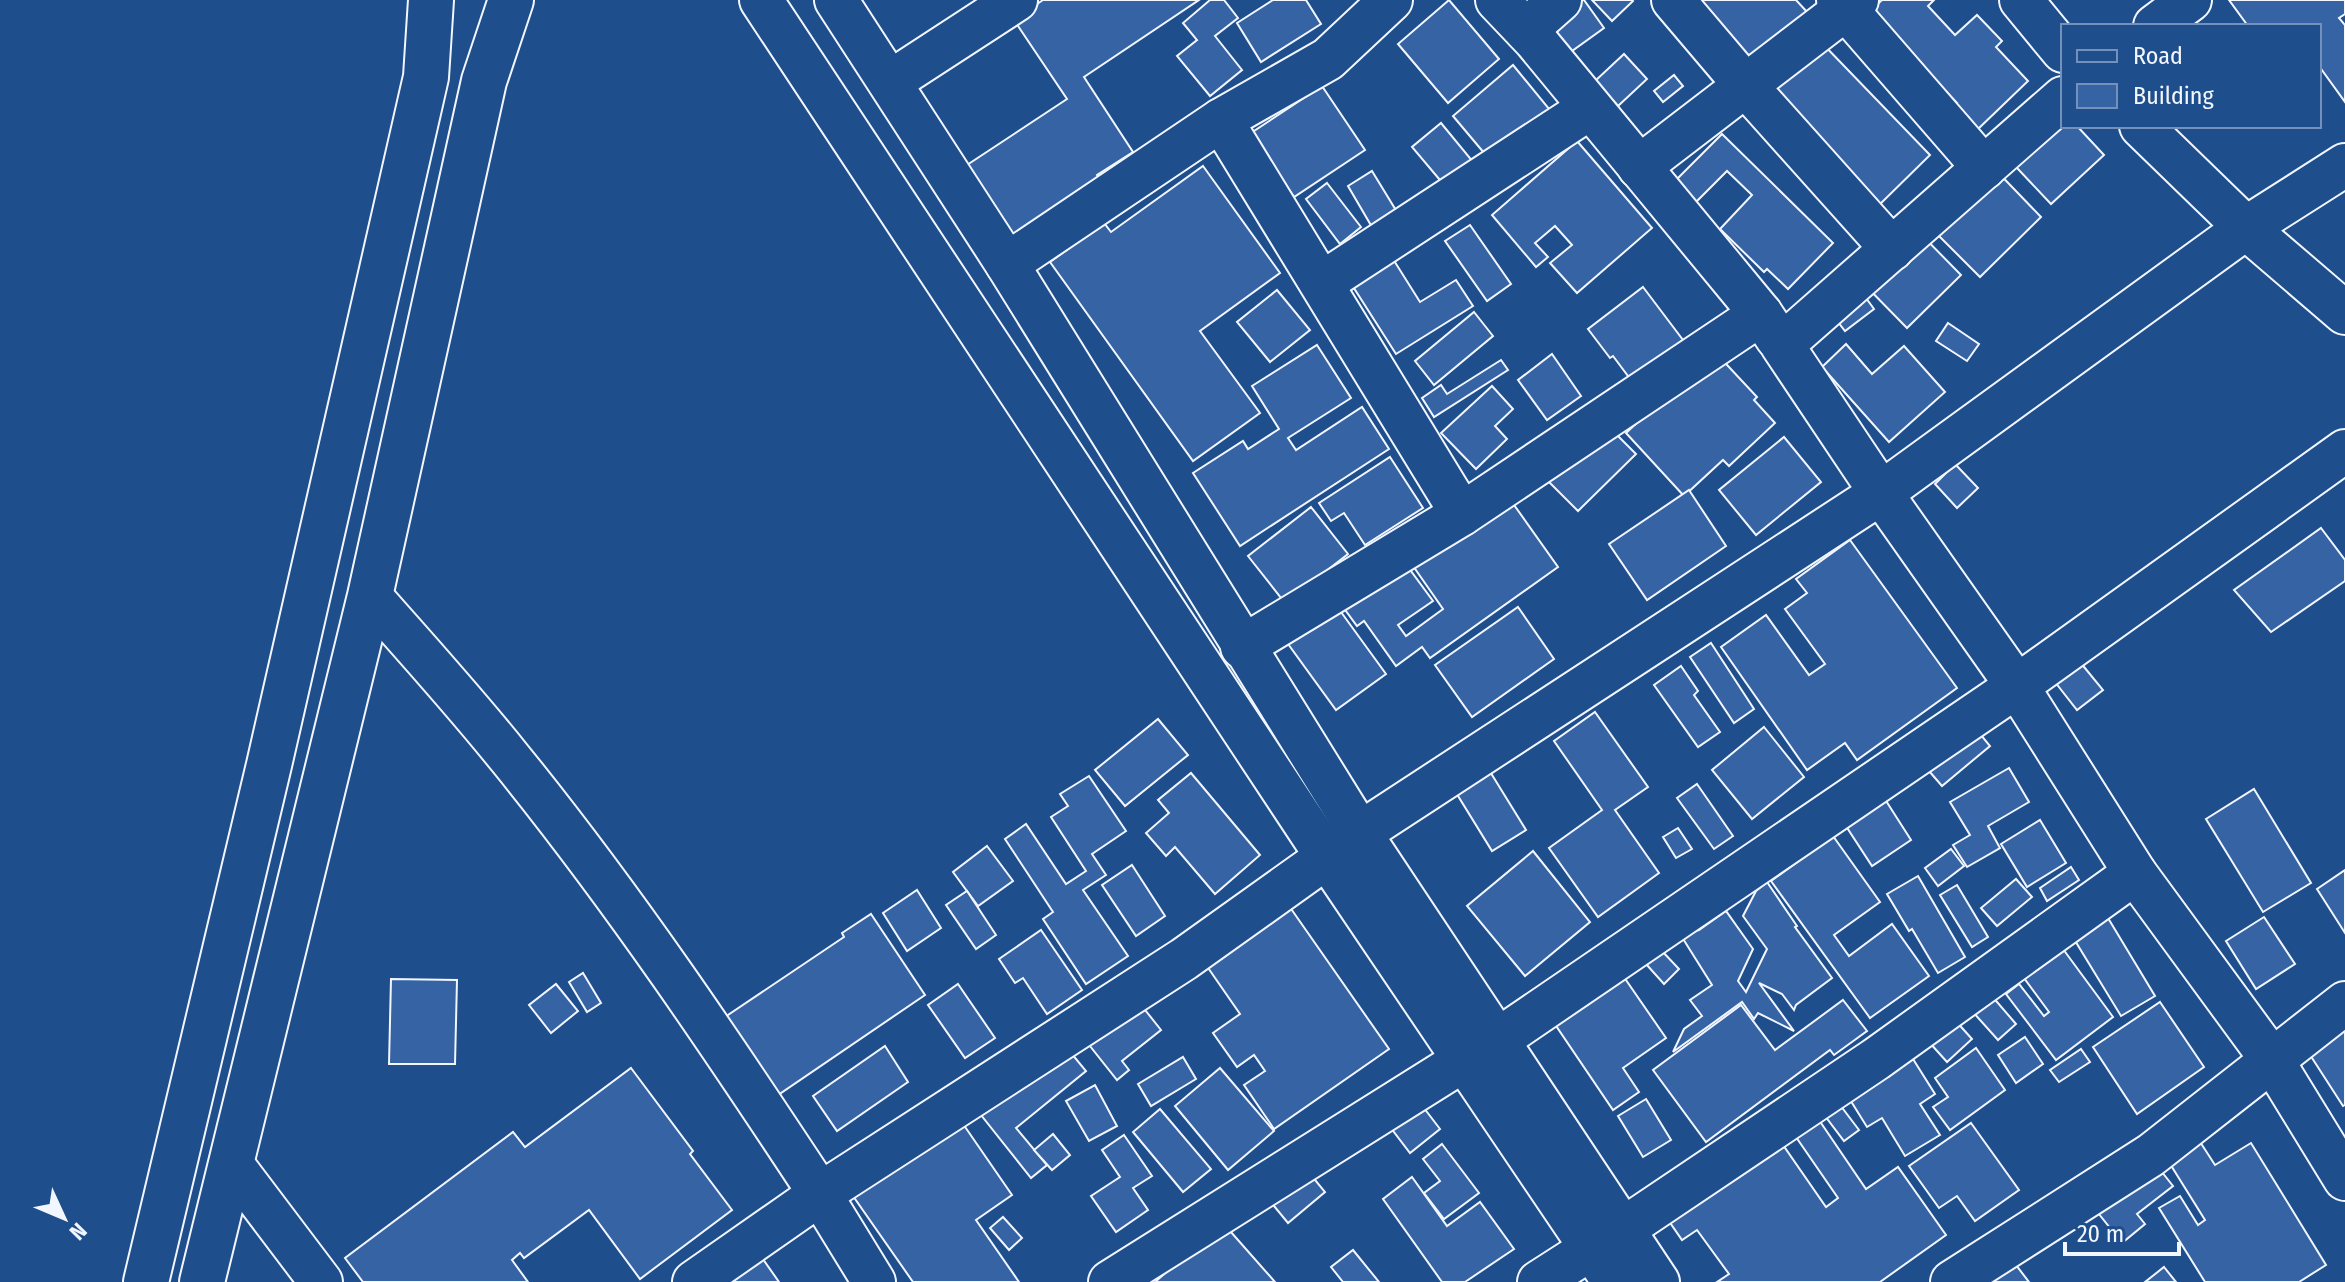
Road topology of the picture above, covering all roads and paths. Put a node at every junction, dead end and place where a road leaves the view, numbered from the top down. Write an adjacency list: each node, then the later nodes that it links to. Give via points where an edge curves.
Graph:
1 (431, 0): 47 (main road, via 426,77)
2 (511, 0): 34 (main road, via 484,81)
3 (761, 0): 38 (street)
4 (836, 0): 16 (street)
5 (1016, 0): 16 (street)
6 (1391, 0): 20 (street, via 1328,59)
7 (1497, 0): 14 (street)
8 (1560, 0): 14 (street)
9 (1673, 0): 17 (street)
10 (2021, 0): 15 (street)
11 (2190, 0): 13 (street)
12 (1847, 3): 17 (street); 24 (street)
13 (2158, 24)
14 (1526, 30): 19 (street)
15 (2061, 49)
16 (890, 82): 27 (street)
17 (1746, 86): 23 (street); 26 (street)
18 (2061, 100): 24 (street)
19 (1590, 108): 23 (street); 28 (street)
20 (1221, 120): 27 (street); 28 (street)
21 (2143, 128): 25 (street)
22 (2345, 165): 25 (street)
23 (1639, 167): 30 (street)
24 (1984, 168): 26 (street)
25 (2246, 228): 29 (street); 32 (street)
26 (1892, 249): 30 (street)
27 (1007, 264): 35 (street)
28 (1322, 283): 33 (street)
29 (2345, 313)
30 (1772, 330): 32 (street); 33 (street)
31 (2345, 451): 36 (street)
32 (1881, 493): 36 (street); 37 (street)
33 (1462, 514): 35 (street)
34 (370, 596): 43 (main road); 45 (street, via 510,758 608,887 718,1039)
35 (1242, 647): 37 (street)
36 (2017, 686): 39 (street); 41 (street)
37 (1360, 833): 41 (street)
38 (1327, 857): 41 (street); 45 (street, via 1184,959)
39 (2135, 873): 42 (street); 46 (street)
40 (2345, 1003): 42 (street)
41 (1482, 1050): 46 (street); 52 (street)
42 (2272, 1060): 44 (street); 55 (street, via 2151,1155)
43 (231, 1163): 48 (main road); 49 (street)
44 (2345, 1179)
45 (820, 1194): 50 (street); 51 (street)
46 (1610, 1253): 53 (street); 54 (street)
47 (146, 1282)
48 (202, 1282)
49 (321, 1282)
50 (694, 1282)
51 (874, 1282)
52 (1110, 1282)
53 (1539, 1282)
54 (1658, 1282)
55 (1952, 1282)

